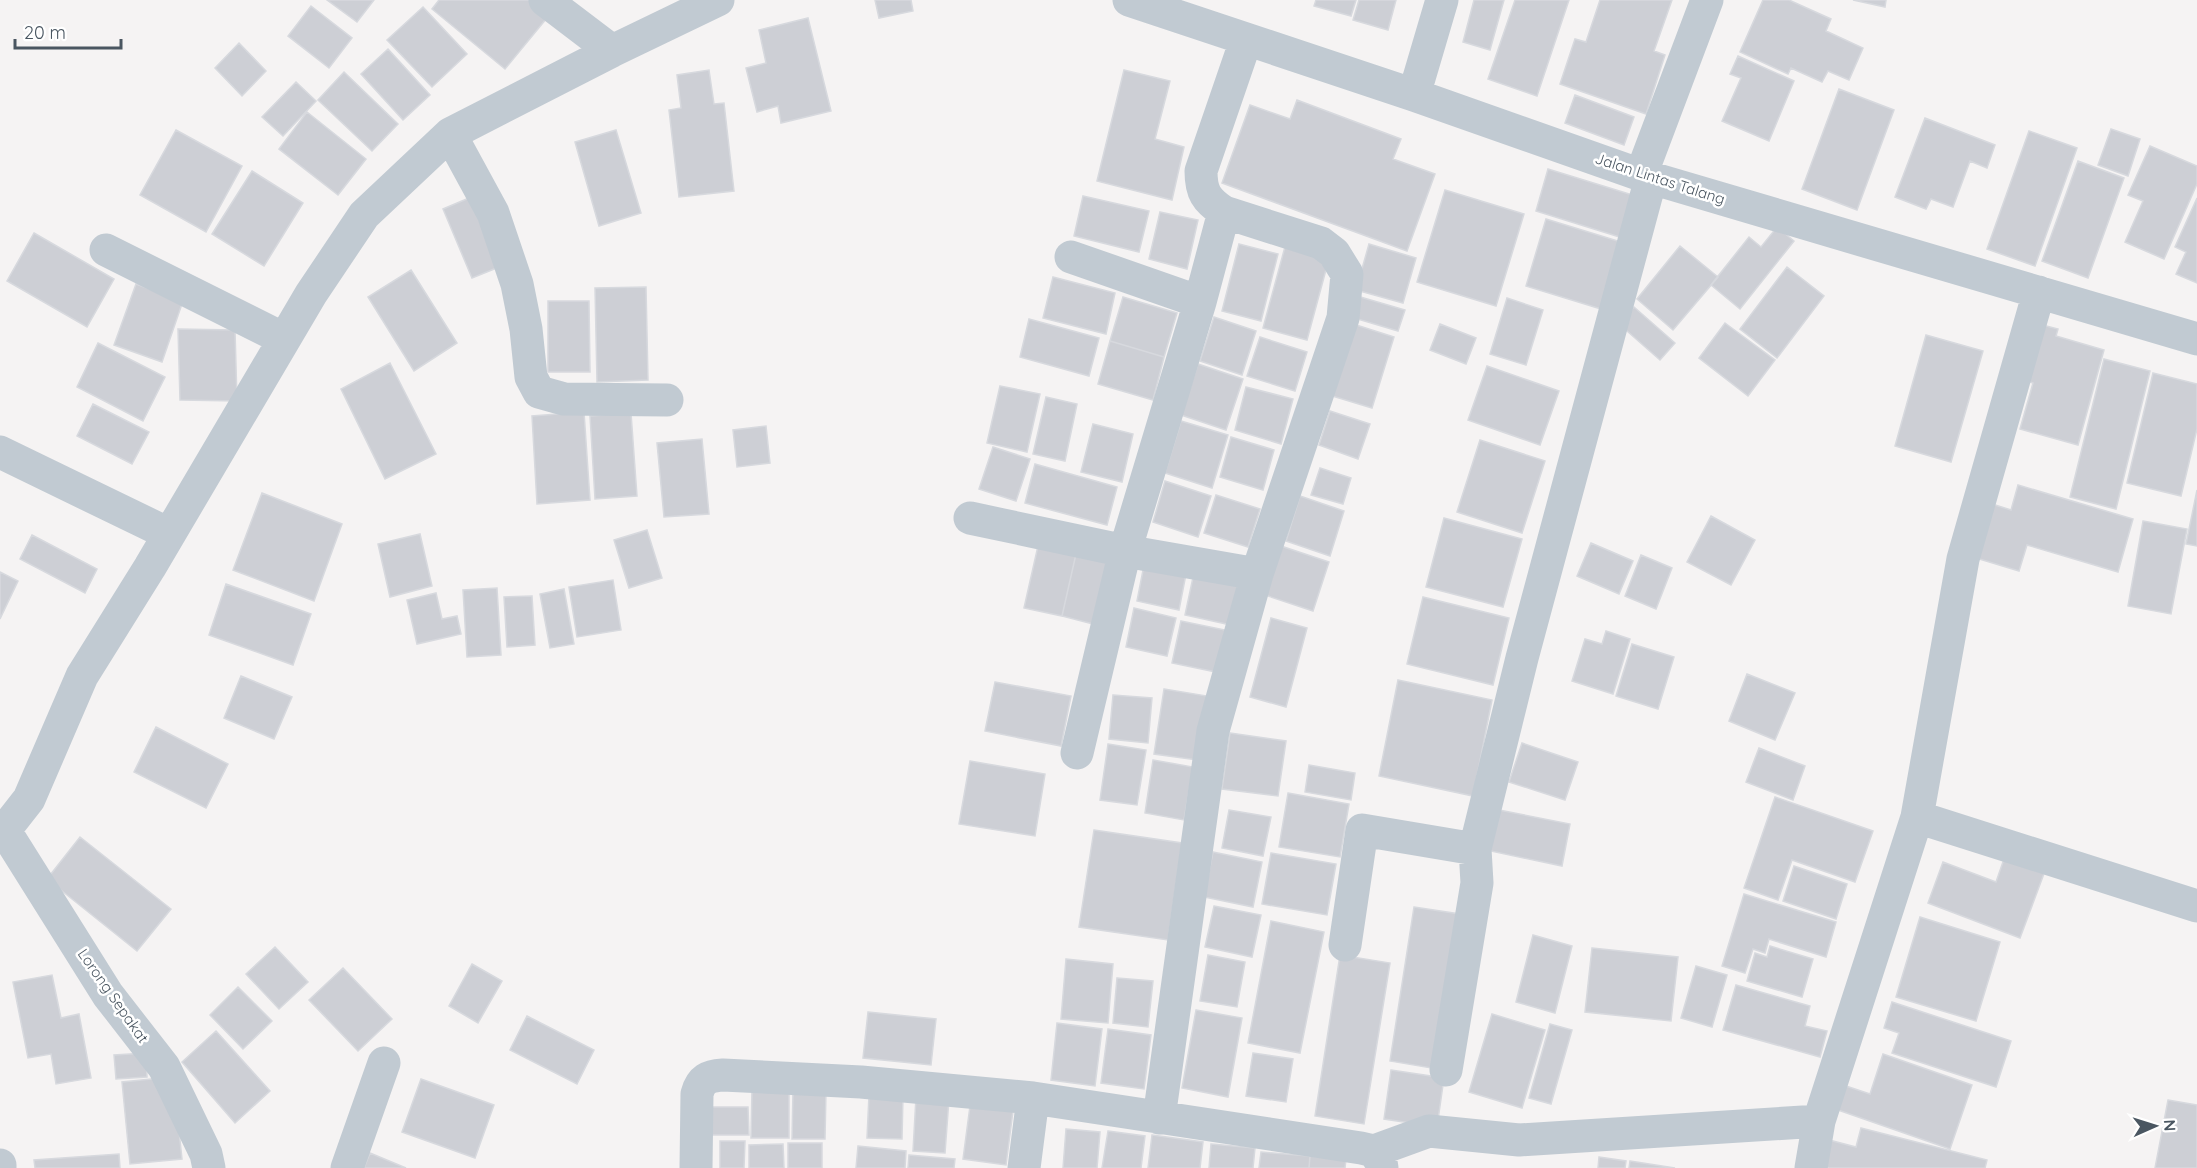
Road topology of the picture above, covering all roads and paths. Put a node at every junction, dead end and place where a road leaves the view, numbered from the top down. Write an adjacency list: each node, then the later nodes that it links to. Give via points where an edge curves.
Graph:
1 (545, 0): 7 (street)
2 (718, 0): 7 (street)
3 (1129, 0): 6 (street, Jalan Lintas Talang)
4 (1442, 0): 8 (street)
5 (1707, 0): 10 (street)
6 (1246, 40): 8 (street, Jalan Lintas Talang); 11 (street, via 1201,171 1201,186 1210,202)
7 (612, 51): 9 (street)
8 (1414, 95): 10 (street, Jalan Lintas Talang)
9 (450, 134): 16 (street, via 364,215); 18 (street, via 493,213 517,284 531,377 539,392 564,399)
10 (1646, 177): 14 (street, Jalan Lintas Talang); 27 (street)
11 (1224, 212): 15 (street); 23 (street, via 1321,243 1334,253 1347,274 1342,318)
12 (106, 250): 16 (street)
13 (1071, 257): 15 (street)
14 (2039, 292): 17 (street, Jalan Lintas Talang); 25 (street, via 1963,559)
15 (1200, 302): 22 (street)
16 (284, 339): 21 (street)
17 (2197, 339)
18 (667, 400)
19 (0, 452): 21 (street)
20 (970, 518): 22 (street)
21 (169, 534): 26 (street, via 82,676 29,799)
22 (1125, 551): 23 (street); 24 (street)
23 (1257, 574): 33 (street, via 1213,731)
24 (1077, 753)
25 (1917, 817): 28 (street); 34 (street)
26 (2, 834): 36 (street, Lorong Sepakat, via 108,995 164,1067)
27 (1475, 849): 29 (street, via 1362,830); 31 (street, via 1477,883)
28 (2197, 906)
29 (1345, 945)
30 (384, 1064): 37 (street)
31 (1446, 1070)
32 (1033, 1098): 33 (street); 38 (street, via 861,1082 710,1076 700,1083 697,1094); 39 (street)
33 (1159, 1118): 35 (street)
34 (1819, 1121): 35 (street, via 1519,1140 1429,1131); 40 (street)
35 (1378, 1160)
36 (209, 1168)
37 (347, 1168)
38 (696, 1168)
39 (1024, 1168)
40 (1811, 1168)

